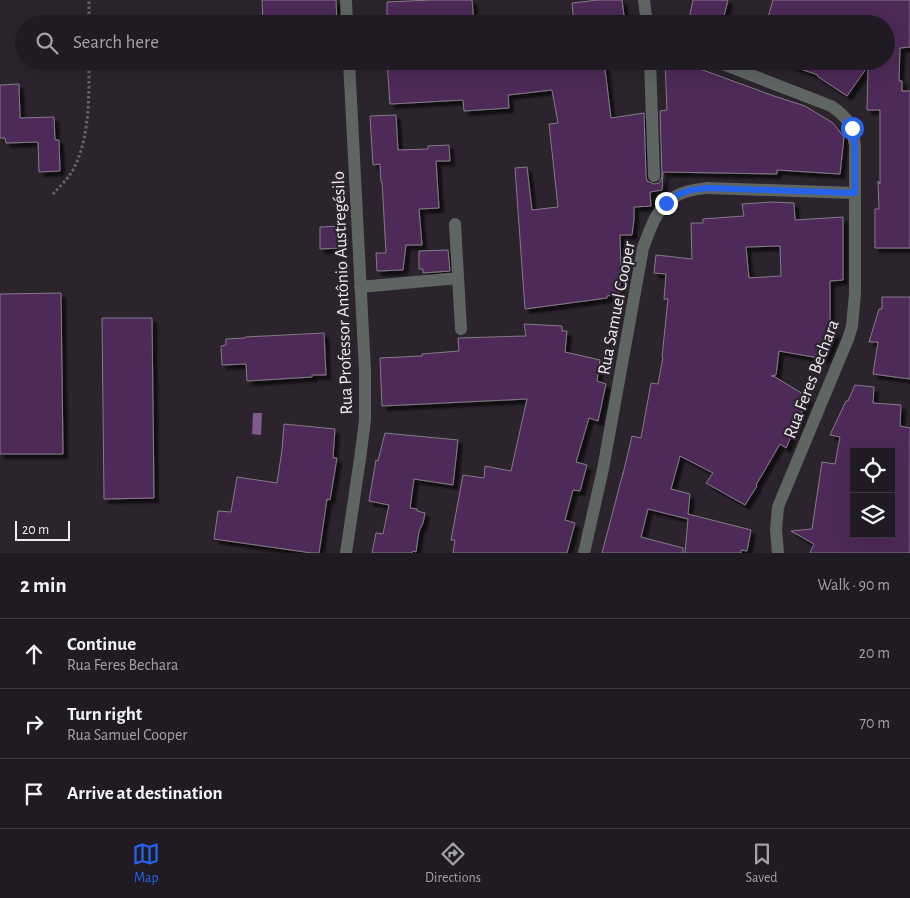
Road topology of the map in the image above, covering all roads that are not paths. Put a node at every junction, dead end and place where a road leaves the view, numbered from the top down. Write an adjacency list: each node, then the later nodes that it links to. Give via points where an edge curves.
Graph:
1 (346, 0): 3 (street)
2 (644, 0): 4 (street)
3 (347, 15)
4 (646, 15)
5 (349, 70): 12 (street, Rua Professor Antônio Austregésilo)
6 (650, 70): 8 (street)
7 (738, 70): 9 (street, Rua Feres Bechara, via 830,106 842,114 852,128 855,145)
8 (654, 176)
9 (855, 193): 15 (street, Rua Samuel Cooper, via 707,188 679,194 658,212 643,248 604,469); 16 (street, Rua Feres Bechara, via 852,326 778,507)
10 (455, 224): 11 (street)
11 (458, 278): 12 (street); 13 (street)
12 (360, 287): 14 (street, Rua Professor Antônio Austregésilo, via 365,420)
13 (461, 329)
14 (346, 553)
15 (584, 553)
16 (778, 553)

